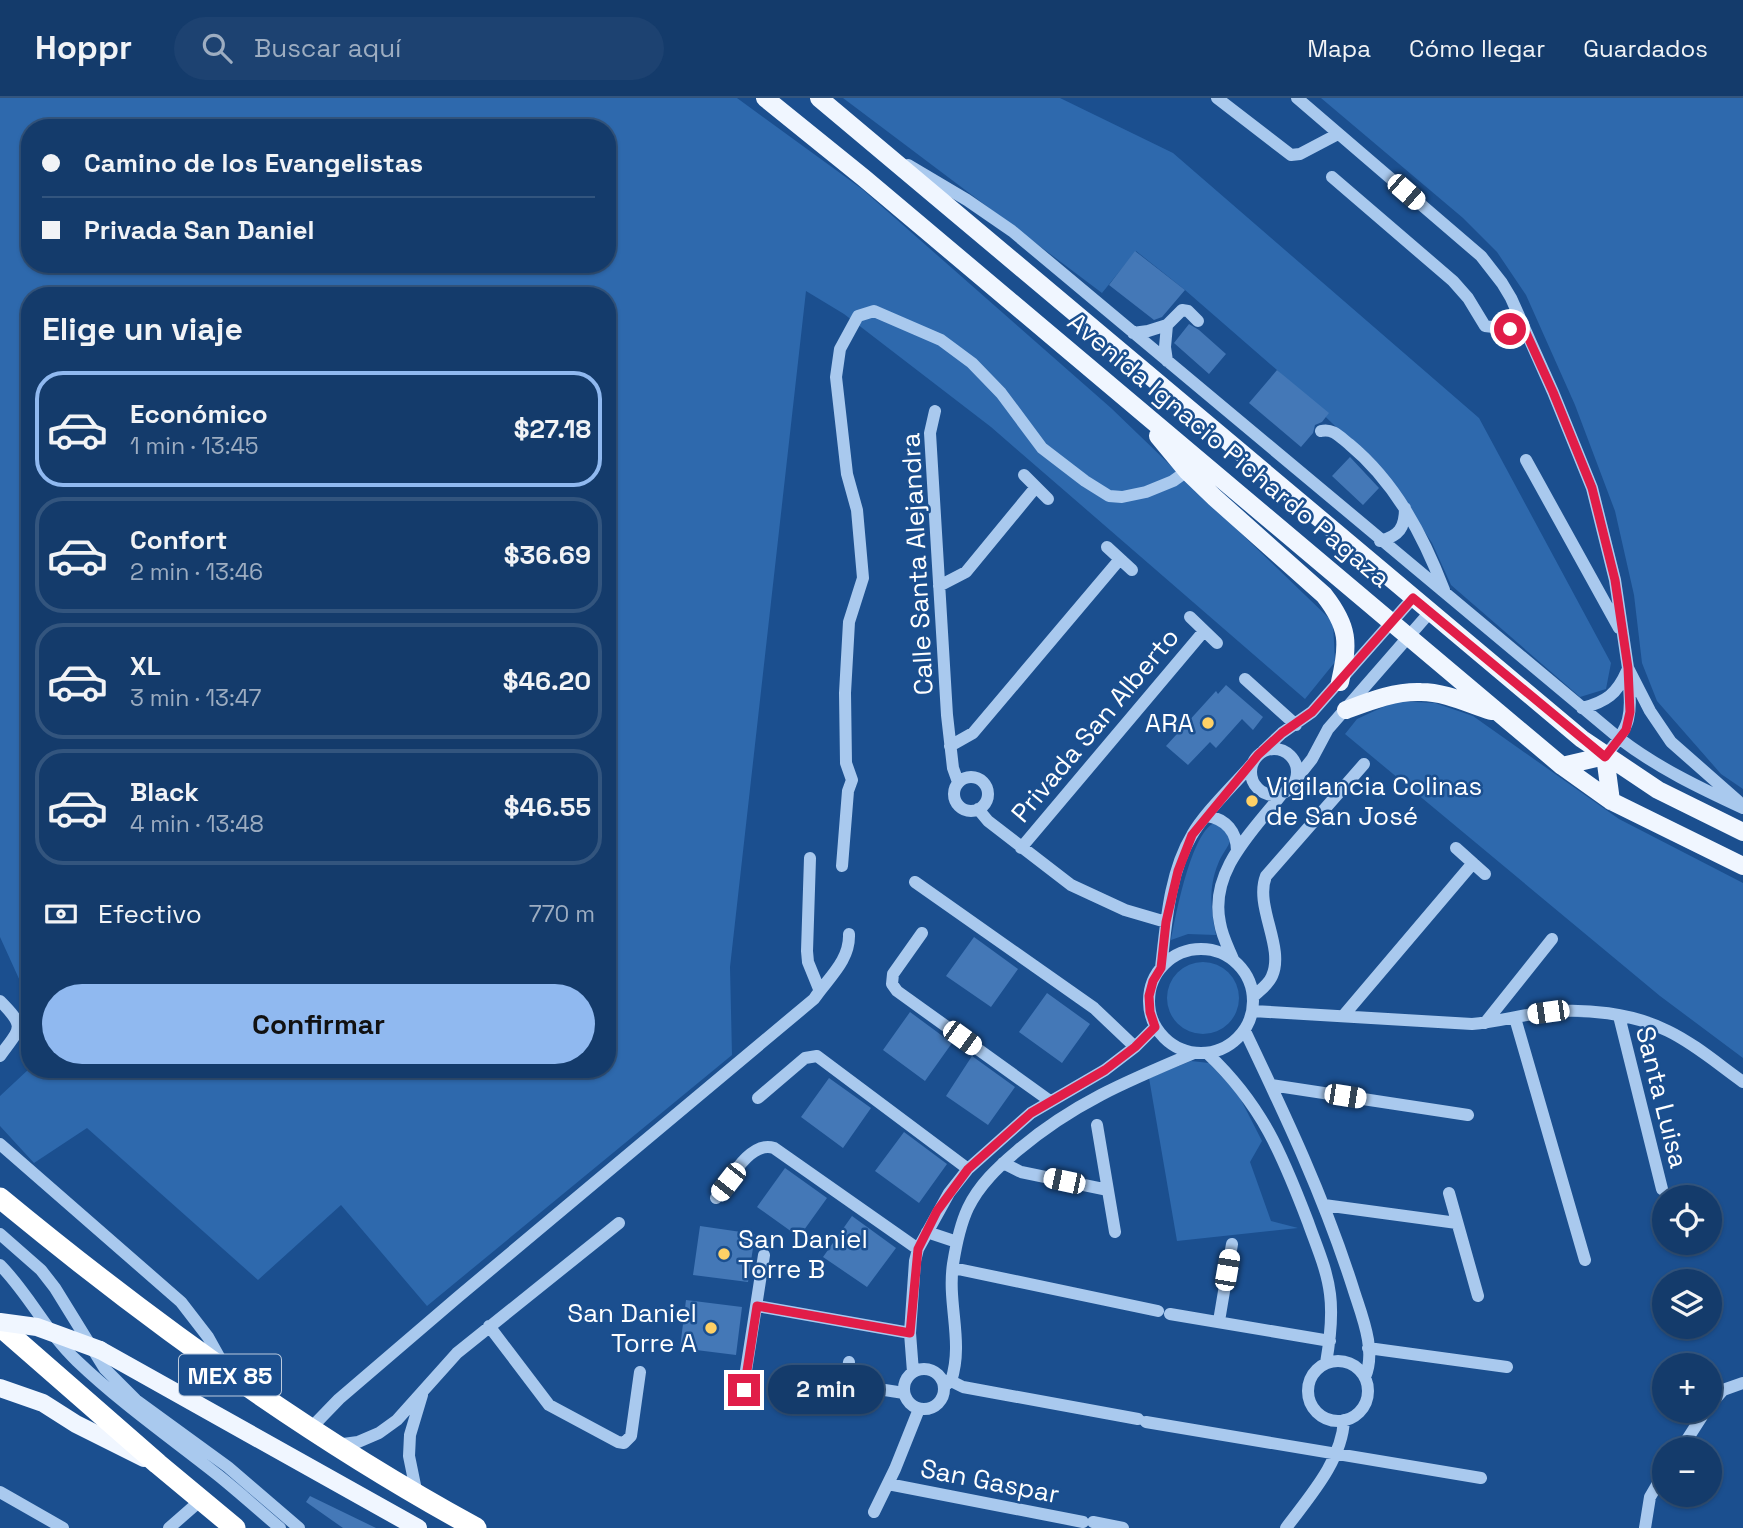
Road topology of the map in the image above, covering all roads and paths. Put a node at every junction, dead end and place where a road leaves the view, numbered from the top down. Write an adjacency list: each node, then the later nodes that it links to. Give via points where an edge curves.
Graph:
1 (765, 98): 13 (main road, Avenida Ignacio Pichardo Pagaza)
2 (819, 98): 6 (main road, Avenida Ignacio Pichardo Pagaza)
3 (1217, 98): 5 (street, via 1291,155)
4 (1297, 98): 5 (street)
5 (1338, 134): 10 (street, via 1481,256 1502,283)
6 (888, 154): 11 (street, Avenida Ignacio Pichardo Pagaza, via 1012,231); 28 (main road, Avenida Ignacio Pichardo Pagaza)
7 (1332, 177): 10 (street, via 1453,281 1485,326)
8 (1198, 321): 9 (street, via 1182,310)
9 (1167, 325): 11 (street); 12 (street)
10 (1523, 326): 33 (street, via 1592,488)
11 (1133, 332): 12 (street, Avenida Ignacio Pichardo Pagaza)
12 (1167, 361): 22 (street, Avenida Ignacio Pichardo Pagaza)
13 (1132, 403): 17 (main road); 31 (main road, Avenida Ignacio Pichardo Pagaza)
14 (935, 411): 26 (street, Calle Santa Alejandra, via 930,433)
15 (1321, 431): 21 (street, via 1333,431 1358,451)
16 (1526, 460): 33 (street)
17 (1187, 471): 38 (main road, via 1324,595 1338,613 1347,652); 63 (street, via 1146,492 1109,496 1042,448 1001,393 941,340 874,311 858,316 839,349 836,377 863,578 849,622 846,763 852,780)
18 (1024, 475): 19 (street)
19 (1036, 487): 20 (street); 26 (street, via 966,572)
20 (1048, 499)
21 (1405, 508): 22 (street, via 1400,532); 27 (street)
22 (1380, 541): 27 (street, Avenida Ignacio Pichardo Pagaza)
23 (1107, 547): 24 (street)
24 (1120, 559): 25 (street); 44 (street, via 973,733)
25 (1132, 570)
26 (939, 586): 44 (street, Calle Santa Alejandra)
27 (1446, 594): 39 (street, Avenida Ignacio Pichardo Pagaza)
28 (1413, 598): 29 (main road, Avenida Ignacio Pichardo Pagaza); 31 (street)
29 (1430, 612): 34 (street); 46 (main road, Avenida Ignacio Pichardo Pagaza)
30 (1190, 617): 32 (street)
31 (1392, 622): 34 (main road, Avenida Ignacio Pichardo Pagaza); 38 (street)
32 (1204, 631): 35 (street); 58 (street, Privada San Alberto)
33 (1623, 634): 36 (street)
34 (1409, 636): 40 (street); 41 (main road, Avenida Ignacio Pichardo Pagaza)
35 (1217, 643)
36 (1627, 665): 39 (street, via 1609,698); 43 (street, via 1629,720); 54 (street, via 1671,742)
37 (1245, 679): 42 (street)
38 (1340, 682): 42 (street)
39 (1582, 708): 43 (street, Avenida Ignacio Pichardo Pagaza)
40 (1346, 710): 41 (main road, via 1393,695 1421,692); 50 (street)
41 (1500, 715): 49 (main road, Avenida Ignacio Pichardo Pagaza)
42 (1296, 725): 45 (street)
43 (1620, 739): 46 (street); 54 (street, Avenida Ignacio Pichardo Pagaza, via 1658,766)
44 (950, 746): 51 (street, Calle Santa Alejandra)
45 (1263, 751): 47 (street); 50 (street, via 1271,748 1289,753 1298,769)
46 (1605, 757): 49 (main road); 53 (main road); 57 (main road, Avenida Ignacio Pichardo Pagaza, via 1658,790)
47 (1252, 764): 52 (street, via 1257,788); 56 (street)
48 (1364, 764): 74 (street, via 1266,876 1262,891 1274,963 1272,976)
49 (1562, 766): 53 (main road, Avenida Ignacio Pichardo Pagaza)
50 (1297, 778): 52 (street)
51 (958, 782): 55 (street, via 954,791 959,806 968,811); 55 (street, via 975,777 985,783 987,801)
52 (1281, 795): 60 (street)
53 (1611, 801): 64 (main road, Avenida Ignacio Pichardo Pagaza)
54 (1743, 807)
55 (978, 809): 58 (street)
56 (1207, 816): 60 (street, via 1230,827); 67 (street, via 1187,844)
57 (1743, 832)
58 (1021, 848): 67 (street, via 1100,900)
59 (1457, 848): 62 (street)
60 (1237, 852): 71 (street, via 1225,871 1218,906)
61 (810, 858): 73 (street, via 807,951)
62 (1473, 863): 65 (street); 77 (street)
63 (842, 866)
64 (1743, 866)
65 (1485, 874)
66 (915, 882): 83 (street, via 1094,1008)
67 (1166, 922): 72 (street)
68 (922, 933): 92 (street, via 893,974 897,991)
69 (849, 934): 73 (street, via 843,962)
70 (1552, 939): 80 (street)
71 (1233, 959): 72 (street, via 1218,951 1195,950 1172,957); 74 (street, via 1250,982)
72 (1161, 968): 81 (street, via 1149,996)
73 (819, 989): 142 (street, via 814,999 457,1297)
74 (1253, 997): 76 (street)
75 (0, 1002): 86 (street, via 19,1024)
76 (1253, 1011): 77 (street); 82 (street)
77 (1343, 1016): 80 (street)
78 (1619, 1016): 79 (street, via 1565,1011); 88 (street, via 1666,1030); 98 (street, Santa Luisa)
79 (1515, 1018): 80 (street); 113 (street)
80 (1485, 1023)
81 (1155, 1027): 83 (street); 84 (street, via 1171,1045)
82 (1245, 1031): 85 (street, via 1224,1049); 89 (street)
83 (1135, 1047): 87 (street)
84 (1194, 1054): 85 (street); 90 (street)
85 (1208, 1054): 122 (street, via 1250,1099 1289,1172 1327,1279)
86 (0, 1056)
87 (1087, 1081): 90 (street); 92 (street)
88 (1743, 1082)
89 (1271, 1085): 93 (street); 103 (street)
90 (1095, 1097): 96 (street, via 1043,1128)
91 (758, 1098): 97 (street, via 805,1058 817,1056)
92 (1050, 1101): 97 (street)
93 (1468, 1115)
94 (1097, 1125): 99 (street)
95 (0, 1144): 129 (street, via 181,1302)
96 (1003, 1163): 99 (street, via 1021,1172); 109 (street, via 969,1205)
97 (968, 1169): 106 (street)
98 (1661, 1185)
99 (1108, 1190): 107 (street)
100 (1449, 1193): 105 (street)
101 (0, 1198): 129 (highway, MEX 85)
102 (716, 1198): 111 (street, via 752,1152 768,1146)
103 (1324, 1205): 105 (street); 123 (street)
104 (619, 1223): 120 (street)
105 (1457, 1223): 116 (street)
106 (927, 1232): 109 (street); 111 (street)
107 (1115, 1232)
108 (0, 1234): 157 (street, via 41,1270 99,1361 136,1400 228,1466)
109 (957, 1242): 115 (street)
110 (1232, 1244): 118 (street)
111 (918, 1249): 121 (street)
112 (764, 1255): 117 (street)
113 (1584, 1260)
114 (0, 1265): 156 (street, via 75,1360)
115 (953, 1268): 118 (street); 131 (street, via 957,1356)
116 (1478, 1296)
117 (757, 1306): 121 (street); 135 (street)
118 (1219, 1321): 122 (street)
119 (0, 1324): 145 (highway); 158 (main road, bridge, via 37,1327 100,1350)
120 (488, 1326): 127 (street, via 544,1401 618,1442 631,1436); 136 (street)
121 (910, 1333): 128 (street)
122 (1330, 1341): 125 (street)
123 (1368, 1348): 126 (street); 130 (street)
124 (849, 1362): 133 (street)
125 (1326, 1363): 130 (street, via 1348,1362); 141 (street, via 1309,1385 1312,1404 1325,1418)
126 (1507, 1367)
127 (640, 1372)
128 (913, 1372): 131 (street, via 932,1371); 138 (street)
129 (228, 1373): 142 (highway, MEX 85)
130 (1365, 1377): 141 (street, via 1367,1400 1358,1413)
131 (947, 1383): 140 (street, via 938,1404); 144 (street)
132 (1743, 1383): 137 (street)
133 (846, 1384): 138 (street); 139 (street)
134 (0, 1388): 145 (main road, via 43,1403)
135 (744, 1390)
136 (424, 1391): 143 (street, via 379,1433); 150 (street, via 408,1456)
137 (1722, 1391)
138 (904, 1393): 140 (street)
139 (843, 1404)
140 (919, 1409): 147 (street)
141 (1344, 1420): 144 (street)
142 (310, 1429): 143 (highway, MEX 85)
143 (336, 1445): 150 (highway, MEX 85)
144 (1335, 1454): 146 (street); 161 (street)
145 (158, 1464): 151 (highway)
146 (1481, 1478)
147 (888, 1484): 152 (street); 160 (street, San Gaspar)
148 (0, 1492): 153 (street)
149 (1652, 1494): 162 (street)
150 (417, 1496): 159 (highway, MEX 85)
151 (201, 1500): 154 (street); 155 (highway)
152 (874, 1512)
153 (63, 1528)
154 (169, 1528)
155 (234, 1528)
156 (280, 1528)
157 (299, 1528)
158 (418, 1528)
159 (477, 1528)
160 (1123, 1528)
161 (1286, 1528)
162 (1645, 1528)

